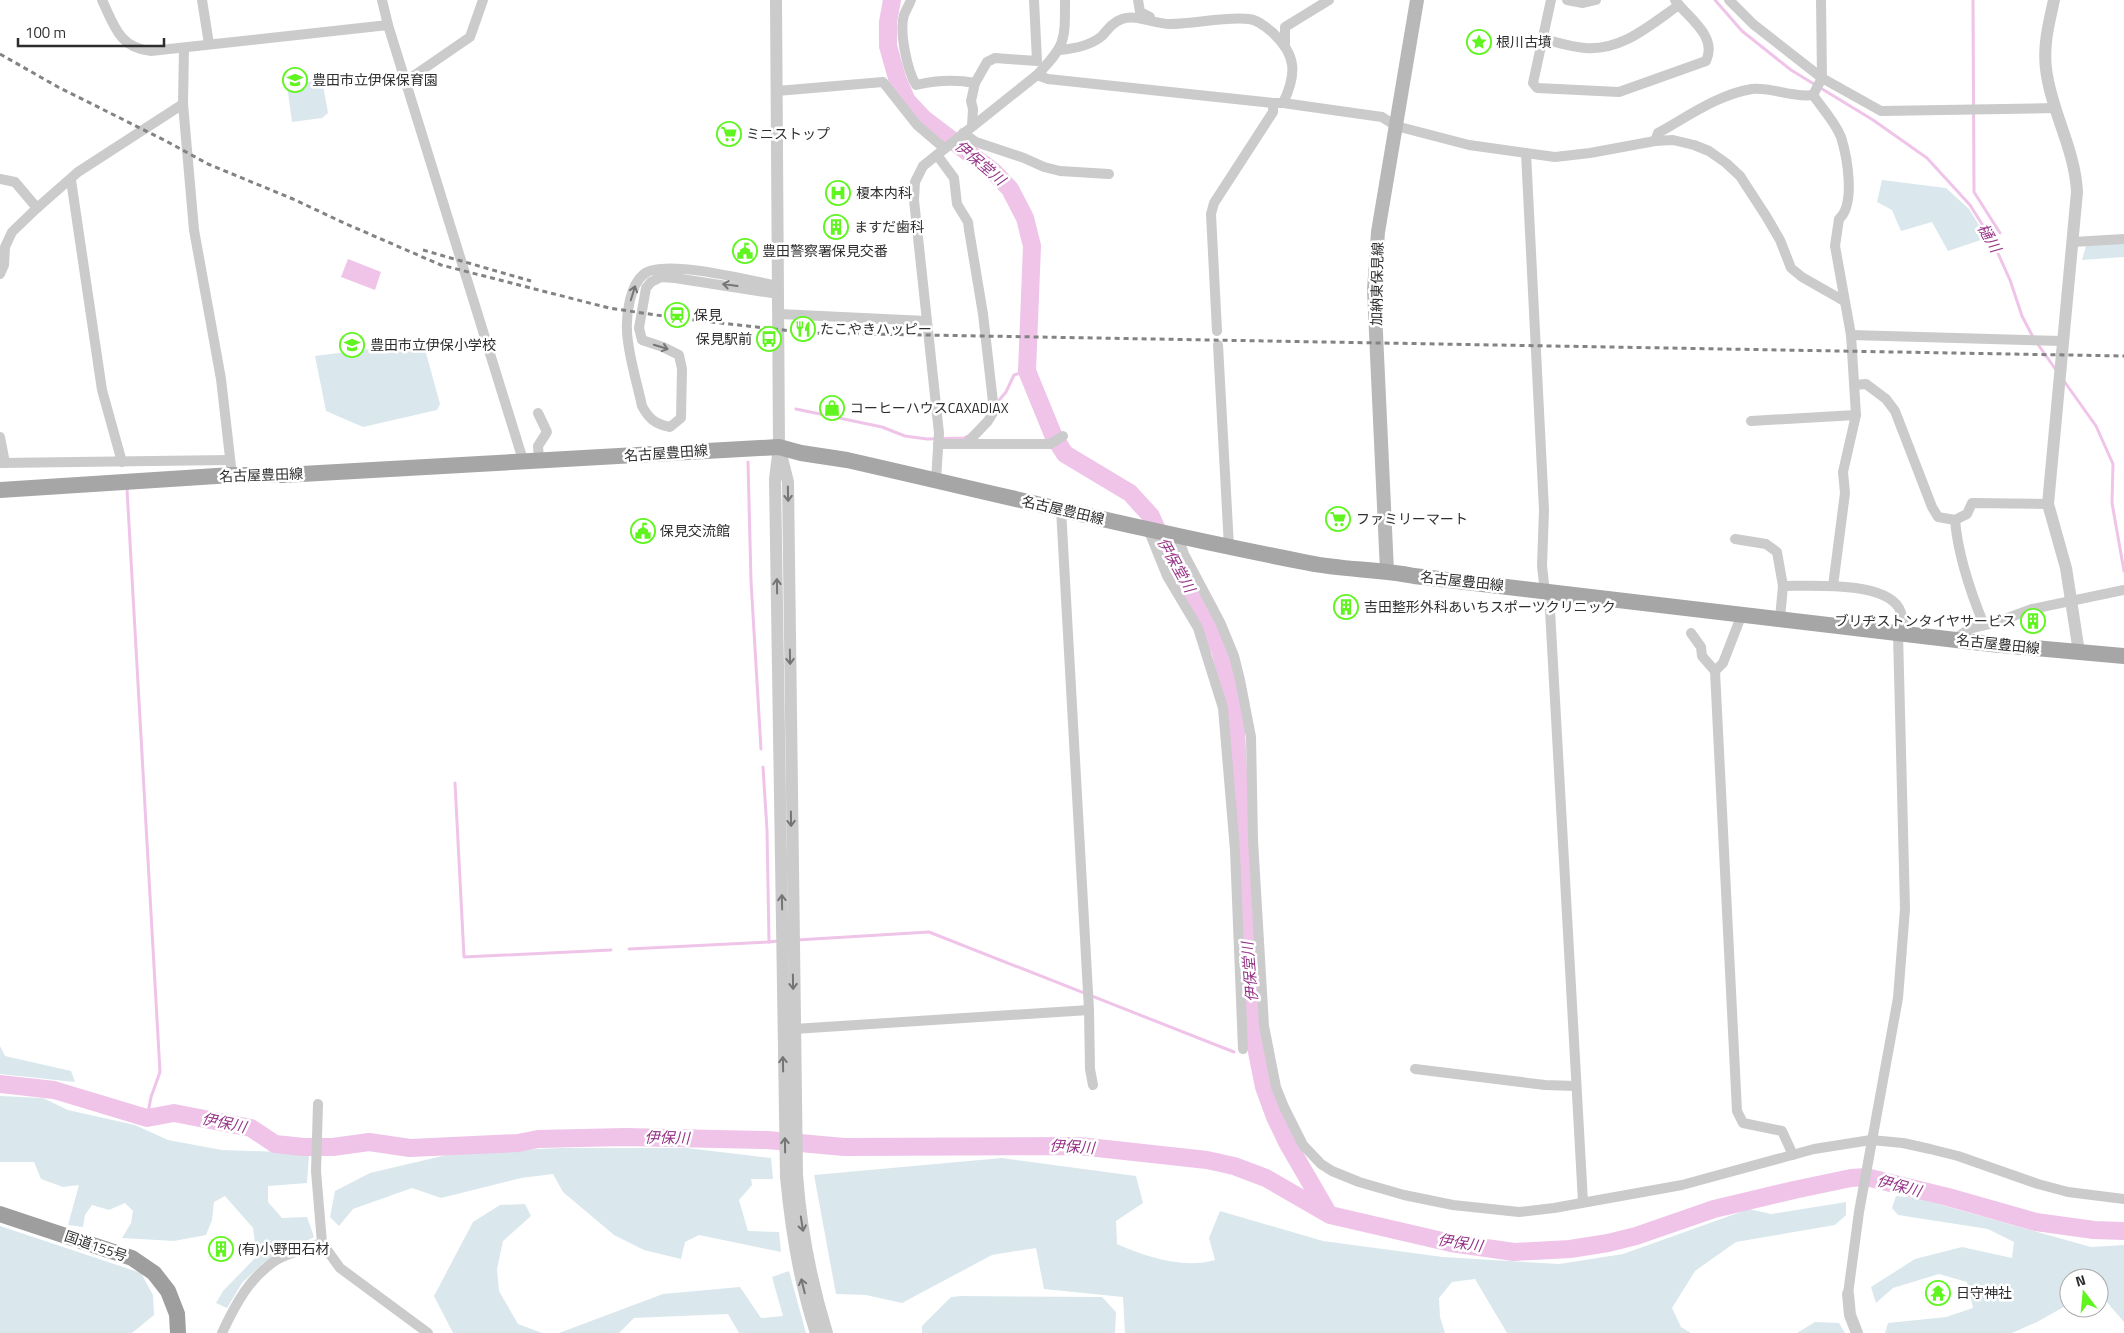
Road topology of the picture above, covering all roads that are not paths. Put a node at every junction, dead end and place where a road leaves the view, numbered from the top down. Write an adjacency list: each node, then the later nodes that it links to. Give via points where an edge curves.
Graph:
1 (102, 0): 24 (street, via 122,41 142,50)
2 (202, 0): 22 (street)
3 (382, 0): 20 (street)
4 (483, 0): 28 (street, via 470,37)
5 (776, 0): 30 (street)
6 (911, 0): 29 (street, via 904,16 905,52 916,85 956,79)
7 (1034, 0): 29 (street, via 1037,61 995,58 987,62)
8 (1065, 0): 25 (street, via 1064,34)
9 (1138, 0): 19 (street, via 1140,12)
10 (1330, 0): 23 (street, via 1285,27)
11 (1417, 0): 36 (main road, 加納東保見線)
12 (1551, 0): 21 (street)
13 (1571, 0): 14 (street, via 1583,3)
14 (1596, 0)
15 (1729, 0): 27 (street, via 1758,29)
16 (1821, 0): 27 (street)
17 (2054, 0): 34 (street, via 2045,60)
18 (1677, 2): 21 (street, via 1640,32 1609,46 1583,48); 21 (street, via 1706,36 1706,62 1619,92 1537,88 1533,83)
19 (1157, 23): 23 (street, via 1250,19 1263,25); 25 (street, via 1134,17 1122,19 1091,42)
20 (388, 25): 22 (street); 28 (street)
21 (1543, 40)
22 (209, 44): 24 (street)
23 (1285, 45): 32 (street, via 1293,71 1291,87)
24 (184, 48): 33 (street)
25 (1059, 50): 26 (street)
26 (1037, 75): 32 (street, via 1048,79); 35 (street)
27 (1822, 79): 31 (street); 34 (street, via 1881,111)
28 (406, 81): 65 (street)
29 (975, 83): 35 (street)
30 (778, 91): 39 (street, via 883,82 917,125); 48 (street)
31 (1814, 93): 38 (street, via 1802,97 1775,90 1753,89 1728,96 1658,133); 49 (street, via 1840,136 1849,178 1848,200 1839,219 1835,246)
32 (1278, 103): 36 (street, via 1382,117); 52 (street, via 1214,203 1211,214)
33 (183, 104): 42 (street, via 78,172); 69 (street, via 194,230 221,379)
34 (2056, 108): 46 (street, via 2076,179)
35 (972, 126): 37 (street)
36 (1396, 126): 40 (street, via 1469,145); 78 (main road, 加納東保見線, via 1378,232 1374,290)
37 (961, 135): 39 (street); 41 (street, via 1044,167)
38 (1655, 141): 40 (street, via 1555,157); 49 (street, via 1694,144 1726,163 1740,176 1766,216 1791,268)
39 (943, 149): 51 (street, via 923,166 915,182); 63 (street, via 954,178 957,204 968,222 983,314 993,408 992,417)
40 (1526, 154): 82 (street, via 1544,510 1542,566)
41 (1109, 174)
42 (71, 180): 44 (street); 67 (street, via 102,390)
43 (3, 182): 44 (street, via 16,182)
44 (37, 208): 47 (street, via 12,232 5,246)
45 (2124, 239): 46 (street)
46 (2073, 242): 54 (street)
47 (0, 274)
48 (778, 290): 48 (street, one-way to 48, via 661,276 651,282 646,288 638,328 642,340 679,355 682,370 681,418 670,427 658,424 648,416 642,406 627,331 631,291 644,274 661,268 680,268); 50 (street)
49 (1844, 300): 53 (street)
50 (779, 314): 51 (street); 64 (street)
51 (926, 321): 62 (street)
52 (1217, 331)
53 (1851, 335): 54 (street); 56 (street)
54 (2062, 340): 72 (street)
55 (1218, 345): 77 (street)
56 (1855, 385): 58 (street); 74 (street, via 1866,384 1886,399 1895,411 1932,507 1938,517)
57 (538, 412): 66 (street, via 547,432 538,446)
58 (1856, 415): 59 (street); 80 (street, via 1843,472 1845,493)
59 (1751, 420)
60 (1063, 436): 63 (street, via 1050,444)
61 (0, 437): 68 (street)
62 (938, 439): 63 (street); 70 (street)
63 (966, 444)
64 (779, 447): 66 (main road, 名古屋豊田線); 70 (main road, 名古屋豊田線); 94 (street, one-way to 94, via 788,482); 100 (street, one-way to 64, via 775,479)
65 (523, 460): 66 (main road, 名古屋豊田線); 69 (main road, 名古屋豊田線, via 284,475)
66 (540, 460)
67 (122, 462): 68 (street); 69 (street)
68 (2, 463)
69 (231, 467): 71 (main road, 名古屋豊田線)
70 (936, 480): 73 (main road, 名古屋豊田線)
71 (0, 490)
72 (2048, 504): 74 (street, via 1972,503 1967,514); 83 (street)
73 (1061, 509): 75 (main road, 名古屋豊田線); 93 (street)
74 (1955, 520): 86 (street, via 1961,557)
75 (1161, 532): 77 (main road, 名古屋豊田線); 95 (street, via 1167,576 1198,628 1223,708 1235,850); 105 (street, via 1184,554 1220,622 1240,680 1251,737 1253,840 1264,1026 1276,1087 1303,1145 1314,1159 1332,1171 1395,1192 1453,1205 1519,1212)
76 (1735, 540): 79 (street, via 1766,544 1777,552)
77 (1229, 547): 78 (main road, 名古屋豊田線, via 1312,564)
78 (1387, 571): 82 (main road, 名古屋豊田線)
79 (1783, 586): 80 (street); 85 (street)
80 (1833, 586): 88 (street, via 1880,593 1890,599 1899,608)
81 (2124, 590): 83 (street)
82 (1547, 592): 84 (main road, 名古屋豊田線); 98 (street)
83 (2072, 602): 86 (street, via 2032,609); 90 (street)
84 (1742, 614): 85 (main road, 名古屋豊田線); 92 (street, via 1723,663)
85 (1780, 618): 88 (main road, 名古屋豊田線)
86 (1984, 625): 89 (street, via 1969,629)
87 (1690, 634): 92 (street)
88 (1901, 634): 89 (main road, 名古屋豊田線); 101 (street, via 1905,909 1898,998)
89 (1953, 640): 90 (main road, 名古屋豊田線)
90 (2079, 652): 91 (main road, 名古屋豊田線)
91 (2124, 656)
92 (1715, 672): 102 (street, via 1737,1111 1743,1123 1782,1131)
93 (1089, 1010): 94 (street); 97 (street)
94 (794, 1029): 100 (street)
95 (1244, 1049)
96 (1415, 1069): 98 (street)
97 (1093, 1085)
98 (1576, 1086): 105 (street)
99 (318, 1106): 107 (street, via 316,1171)
100 (790, 1113): 103 (street)
101 (1870, 1145): 102 (street); 104 (street, via 1904,1143 1930,1148 2068,1192); 108 (street)
102 (1793, 1155): 105 (street, via 1682,1185)
103 (791, 1176): 112 (street, one-way to 103, via 792,1236); 113 (street, one-way to 113)
104 (2124, 1199)
105 (1583, 1202)
106 (0, 1214): 109 (highway, 国道155号, via 123,1255 154,1272 168,1291 177,1314)
107 (322, 1243): 110 (street, via 292,1253 266,1267 240,1297); 111 (street, via 340,1268)
108 (1848, 1294): 114 (street, via 1850,1315)
109 (178, 1333)
110 (222, 1333)
111 (428, 1333)
112 (816, 1333)
113 (827, 1333)
114 (1857, 1333)

